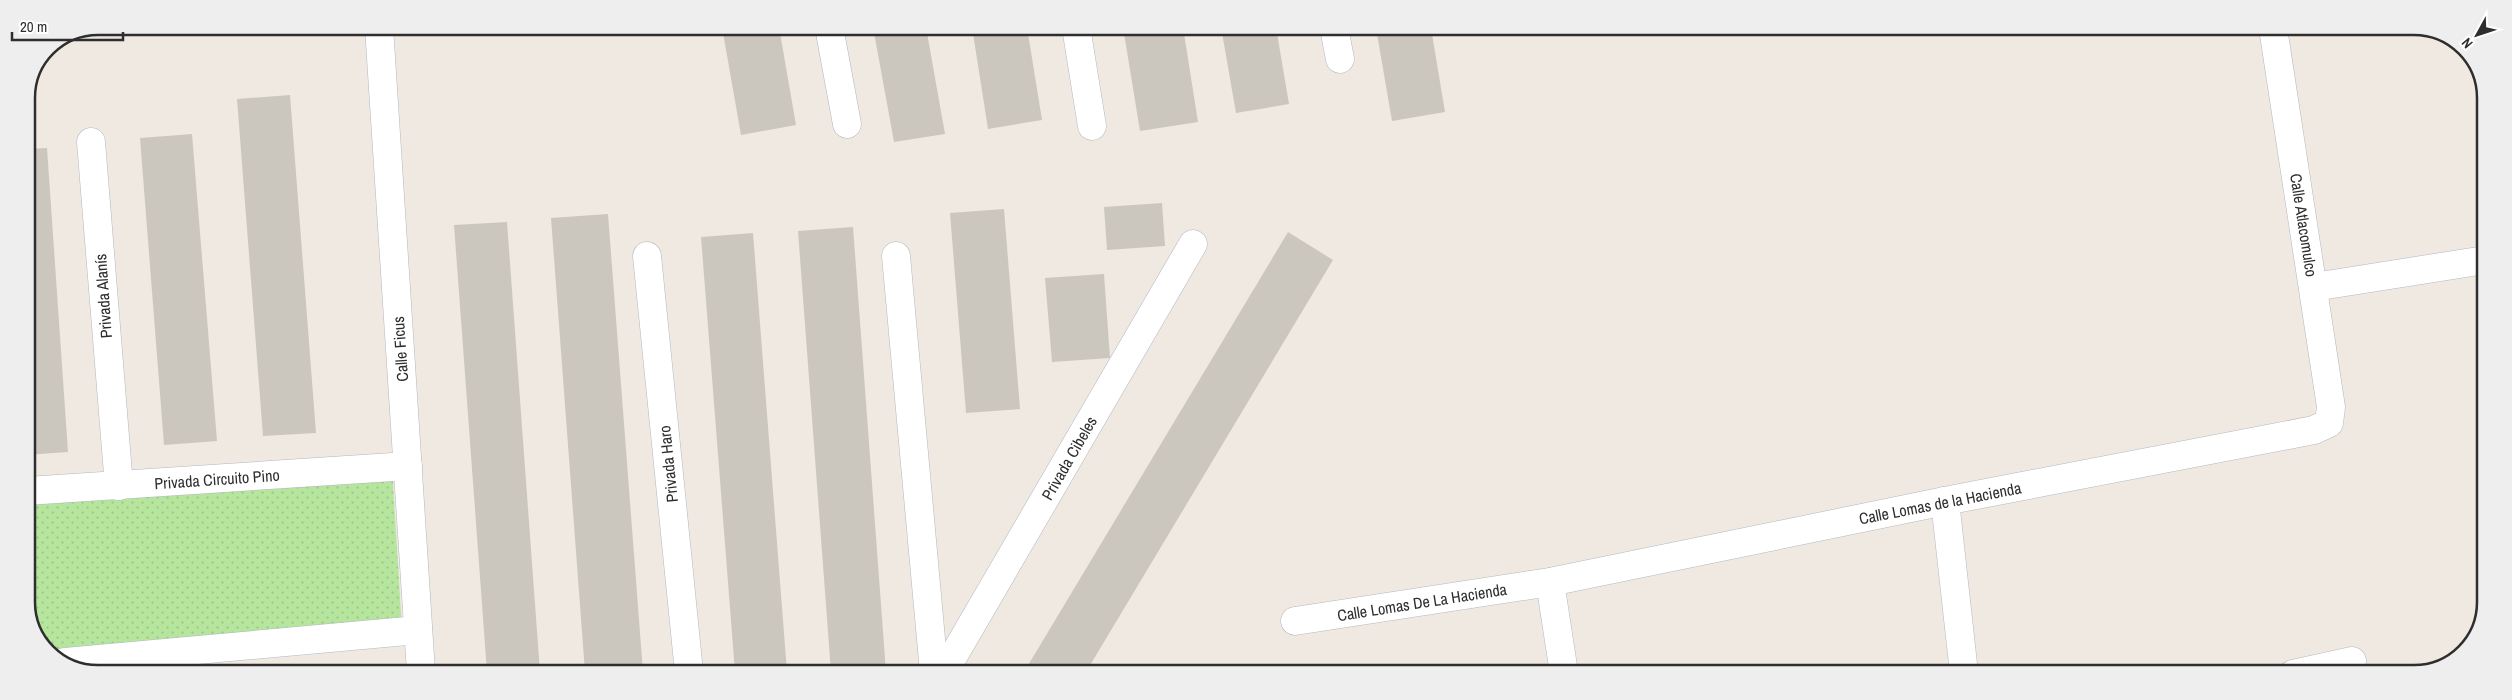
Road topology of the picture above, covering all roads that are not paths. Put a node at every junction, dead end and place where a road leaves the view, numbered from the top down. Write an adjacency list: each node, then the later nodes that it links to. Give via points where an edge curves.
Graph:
1 (380, 35): 16 (street, Calle Ficus)
2 (830, 35): 7 (street)
3 (1077, 35): 8 (street)
4 (1335, 35): 6 (street)
5 (2274, 35): 14 (street, Calle Atlacomulco)
6 (1340, 59)
7 (847, 124)
8 (1092, 126)
9 (91, 142): 17 (street, Privada Alanís)
10 (1193, 244): 29 (street, Privada Cibeles)
11 (647, 256): 27 (street, Privada Haro)
12 (896, 256): 28 (street)
13 (2477, 261): 14 (street)
14 (2314, 287): 15 (street, Calle Atlacomulco, via 2331,407)
15 (2329, 423): 19 (street, Calle Lomas de la Hacienda, via 2314,430)
16 (408, 466): 17 (street, Privada Circuito Pino); 22 (street, Calle Ficus)
17 (119, 486): 18 (street, Privada Circuito Pino)
18 (35, 491)
19 (1944, 501): 20 (street, Calle Lomas de la Hacienda); 31 (street)
20 (1550, 582): 21 (street, Calle Lomas De La Hacienda); 30 (street)
21 (1295, 621)
22 (418, 630): 25 (street); 26 (street, Calle Ficus)
23 (2352, 661): 32 (street)
24 (81, 663): 25 (street)
25 (124, 664)
26 (420, 665)
27 (688, 665)
28 (933, 665)
29 (948, 665)
30 (1563, 665)
31 (1963, 665)
32 (2334, 665)

